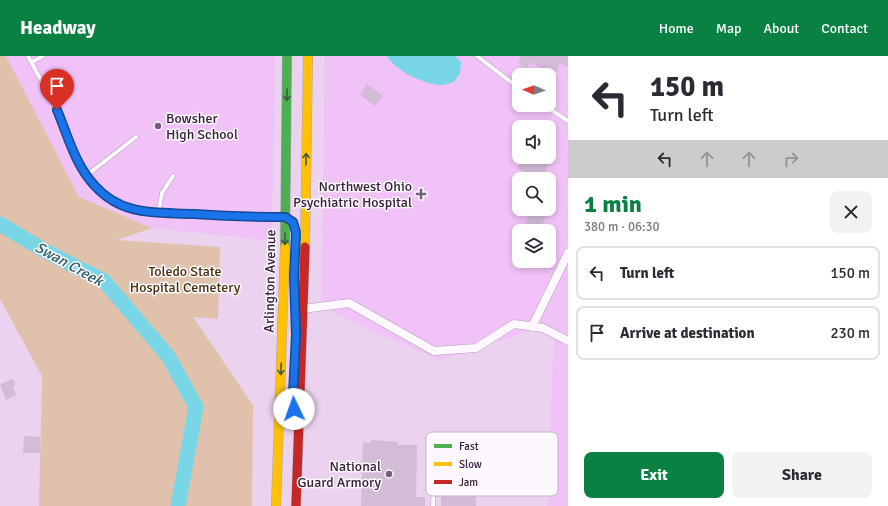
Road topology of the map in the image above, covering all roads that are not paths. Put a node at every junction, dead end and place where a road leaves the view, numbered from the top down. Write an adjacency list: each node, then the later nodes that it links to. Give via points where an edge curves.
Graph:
1 (28, 56): 6 (lane)
2 (43, 56): 6 (lane)
3 (287, 56): 14 (street, Arlington Avenue, one-way to 14)
4 (308, 56): 16 (street, one-way to 4)
5 (477, 56): 7 (lane)
6 (32, 62): 11 (lane, via 57,110 75,156)
7 (512, 83)
8 (554, 112): 9 (lane)
9 (568, 121)
10 (136, 137): 11 (lane)
11 (87, 176): 13 (lane, via 101,192 117,202 136,211)
12 (173, 176): 13 (lane, via 162,193)
13 (158, 214): 14 (lane)
14 (285, 217): 19 (street, via 293,222 296,233 293,394); 21 (street, Arlington Avenue, one-way to 21)
15 (568, 253): 17 (street)
16 (303, 309): 17 (street, via 349,303 434,351 476,348 514,324); 19 (street)
17 (532, 327): 18 (street, via 543,328)
18 (568, 341)
19 (298, 456): 22 (street)
20 (433, 496): 23 (lane)
21 (276, 506)
22 (296, 506)
23 (433, 506)

